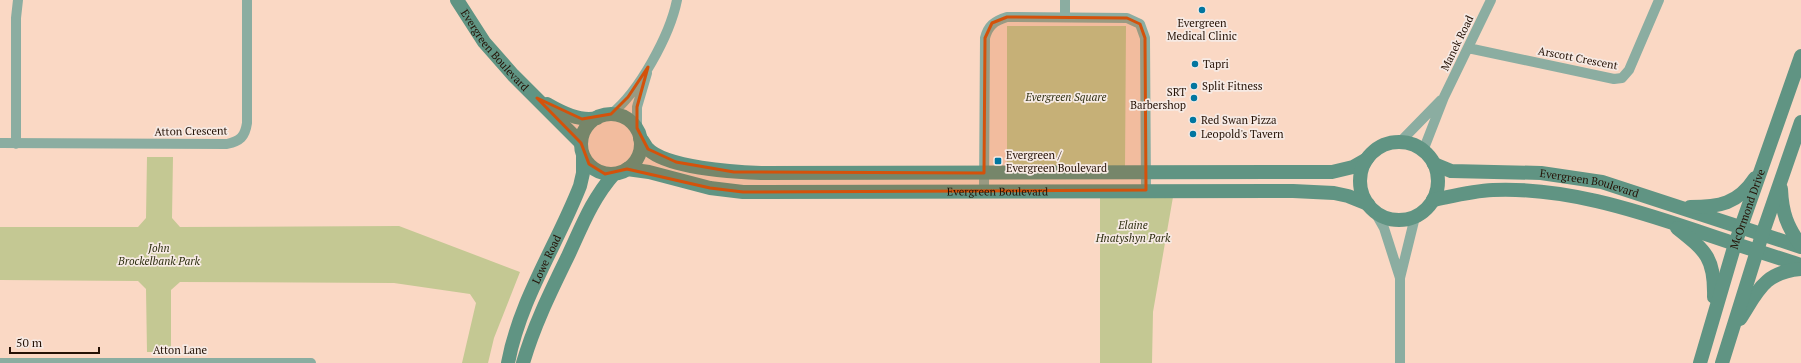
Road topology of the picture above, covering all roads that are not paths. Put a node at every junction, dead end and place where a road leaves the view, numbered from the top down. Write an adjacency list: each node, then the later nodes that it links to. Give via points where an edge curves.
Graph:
1 (18, 0): 20 (street)
2 (247, 0): 20 (street, Atton Crescent, via 247,123 242,138 236,142)
3 (457, 0): 13 (street, Evergreen Boulevard, via 484,42)
4 (677, 0): 11 (street, via 666,32)
5 (1065, 0): 8 (street)
6 (1491, 0): 9 (street, Manek Road)
7 (1659, 0): 9 (street, Arscott Crescent, via 1629,70 1622,78 1614,79)
8 (1065, 17): 27 (street, via 1127,18 1140,24 1144,30); 28 (street, via 1007,17 992,23 987,30)
9 (1468, 48): 12 (street, Manek Road)
10 (1801, 56): 25 (street, McOrmond Drive)
11 (648, 68): 14 (street, via 628,97); 17 (street, via 637,107)
12 (1444, 97): 18 (street, Manek Road); 22 (street, Manek Road)
13 (536, 98): 15 (street, Evergreen Boulevard, via 578,118); 21 (street, Evergreen Boulevard)
14 (611, 114): 15 (street); 17 (street, via 626,118)
15 (596, 118): 21 (street, via 586,128)
16 (1801, 122): 29 (street, McOrmond Drive)
17 (638, 133): 26 (street, via 641,147 639,156); 28 (street, Evergreen Boulevard, via 648,149 662,157 676,162 734,172)
18 (1400, 142): 22 (street); 23 (street, via 1387,144)
19 (0, 143): 20 (street, Atton Crescent)
20 (16, 144)
21 (582, 150): 26 (street, via 589,164 596,170 605,174); 49 (street, Lowe Road, via 583,173 580,186 529,297 515,334)
22 (1423, 150): 24 (street)
23 (1367, 158): 27 (street, Evergreen Boulevard, via 1353,167 1332,172); 34 (street, via 1360,182 1362,194)
24 (1434, 164): 32 (street, via 1437,188); 33 (street, Evergreen Boulevard, via 1451,171 1541,173 1582,178)
25 (1764, 165): 33 (street, via 1740,196 1707,207); 37 (street, McOrmond Drive)
26 (621, 172): 31 (street, Evergreen Boulevard, via 649,172 710,188 743,192); 50 (street, Lowe Road, via 602,187 590,207 542,307)
27 (1146, 172): 28 (street, Evergreen Boulevard); 30 (street)
28 (984, 173): 31 (street)
29 (1781, 182): 38 (street, McOrmond Drive); 40 (street, via 1786,222)
30 (1146, 190): 31 (street, Evergreen Boulevard); 34 (street, Evergreen Boulevard, via 1334,193 1348,196)
31 (984, 191)
32 (1433, 200): 35 (street); 36 (street, Evergreen Boulevard, via 1494,190 1544,193 1601,202)
33 (1680, 207): 37 (street, Evergreen Boulevard)
34 (1371, 208): 35 (street, via 1394,220 1405,220); 44 (street, via 1384,228)
35 (1415, 216): 44 (street)
36 (1672, 223): 39 (street, Evergreen Boulevard); 45 (street, via 1702,248 1709,259 1714,278)
37 (1741, 228): 38 (street, Evergreen Boulevard); 39 (street, McOrmond Drive)
38 (1762, 235): 40 (street, Evergreen Boulevard); 41 (street, McOrmond Drive)
39 (1735, 244): 41 (street, Evergreen Boulevard); 45 (street, McOrmond Drive)
40 (1801, 246)
41 (1757, 251): 42 (street, Evergreen Boulevard); 46 (street, McOrmond Drive)
42 (1801, 265)
43 (1801, 269): 46 (street, via 1783,272 1763,284)
44 (1400, 278): 51 (street)
45 (1714, 313): 52 (street, McOrmond Drive)
46 (1731, 332): 53 (street, McOrmond Drive)
47 (0, 363): 48 (street, Atton Lane)
48 (311, 363)
49 (508, 363)
50 (523, 363)
51 (1400, 363)
52 (1700, 363)
53 (1722, 363)

